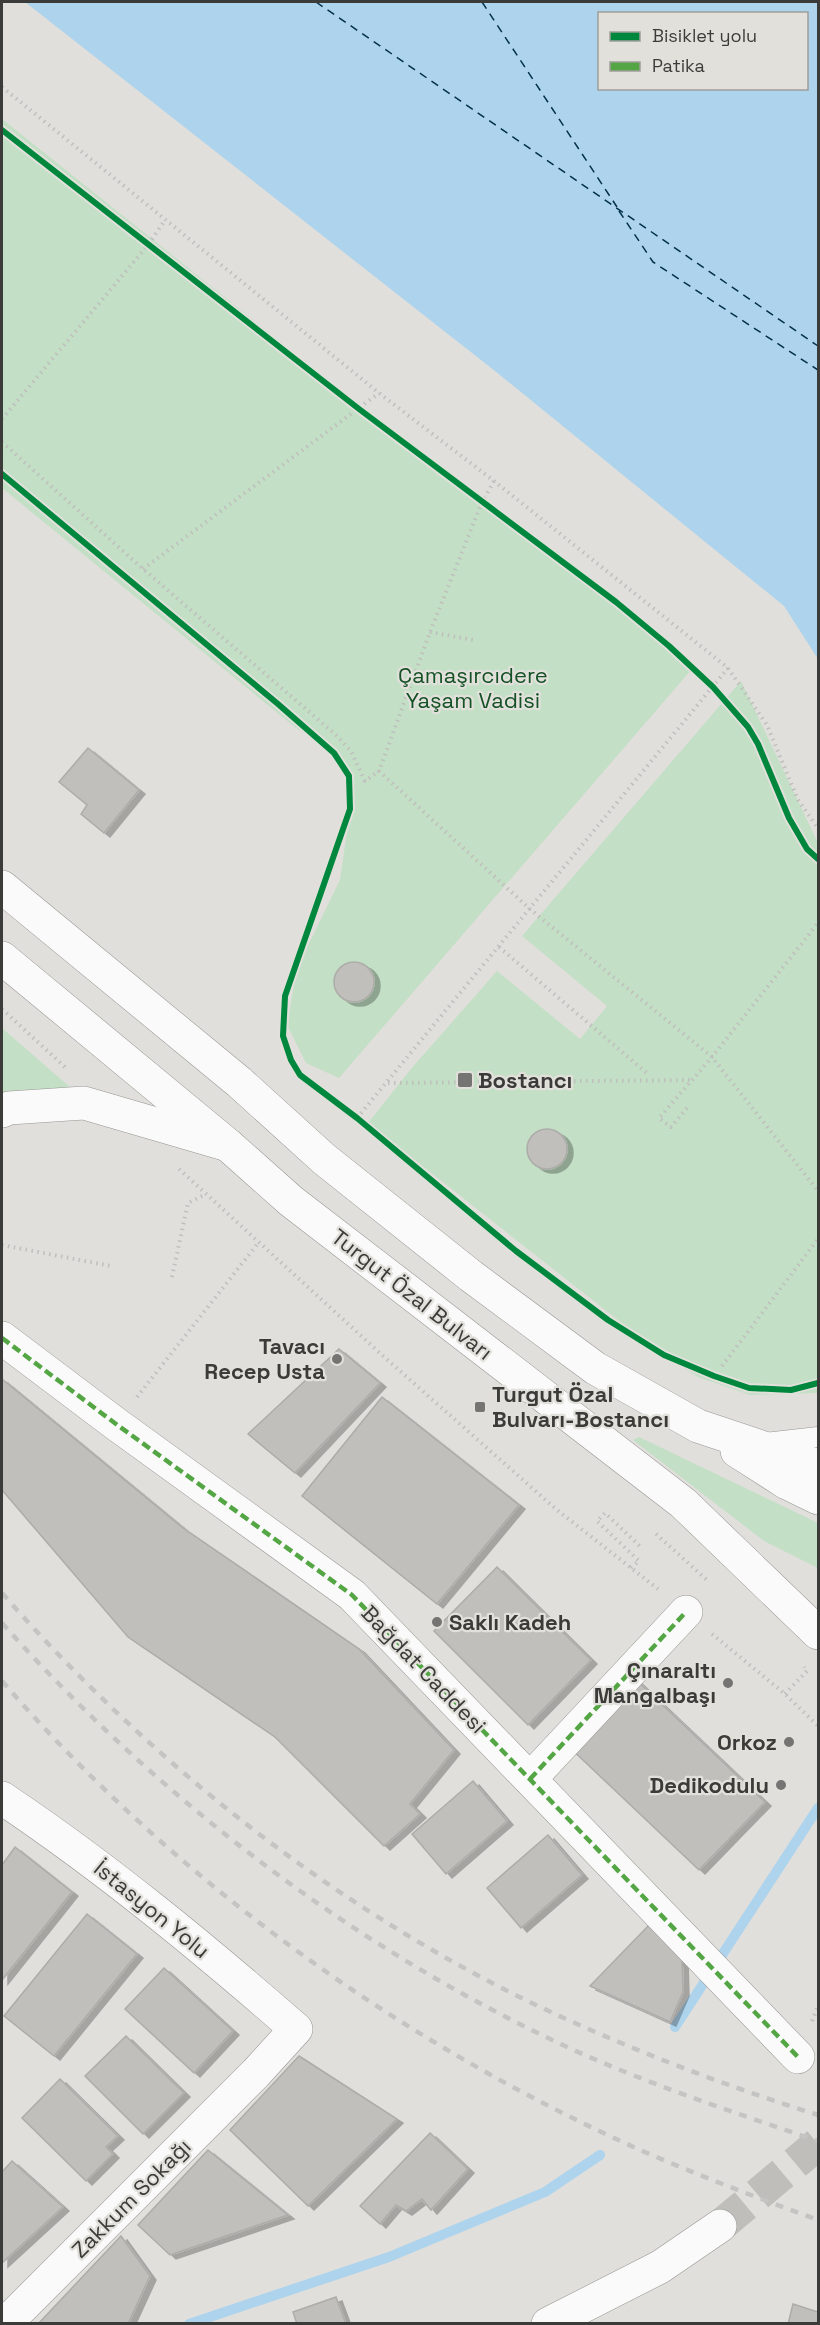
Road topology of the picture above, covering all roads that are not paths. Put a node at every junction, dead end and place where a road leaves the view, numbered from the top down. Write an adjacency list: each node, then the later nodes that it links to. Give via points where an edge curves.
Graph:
1 (2, 887): 6 (main road, via 239,1082 324,1159 471,1276 595,1368)
2 (2, 958): 4 (main road, Turgut Özal Bulvarı)
3 (2, 1112): 4 (main road, via 9,1108 84,1103)
4 (228, 1145): 12 (main road, Turgut Özal Bulvarı, via 291,1201 683,1503)
5 (2, 1338): 13 (main road, Bağdat Caddesi, via 352,1595)
6 (698, 1426): 8 (main road); 10 (main road, via 787,1483)
7 (819, 1437): 8 (lane)
8 (755, 1444): 9 (main road)
9 (819, 1466)
10 (819, 1498)
11 (686, 1611): 13 (main road)
12 (819, 1633)
13 (530, 1779): 16 (main road, Bağdat Caddesi)
14 (2, 1798): 15 (main road, İstasyon Yolu, via 64,1839)
15 (296, 2029): 18 (main road, Zakkum Sokağı)
16 (798, 2057)
17 (720, 2226): 19 (main road, via 660,2267)
18 (5, 2324)
19 (548, 2324)

